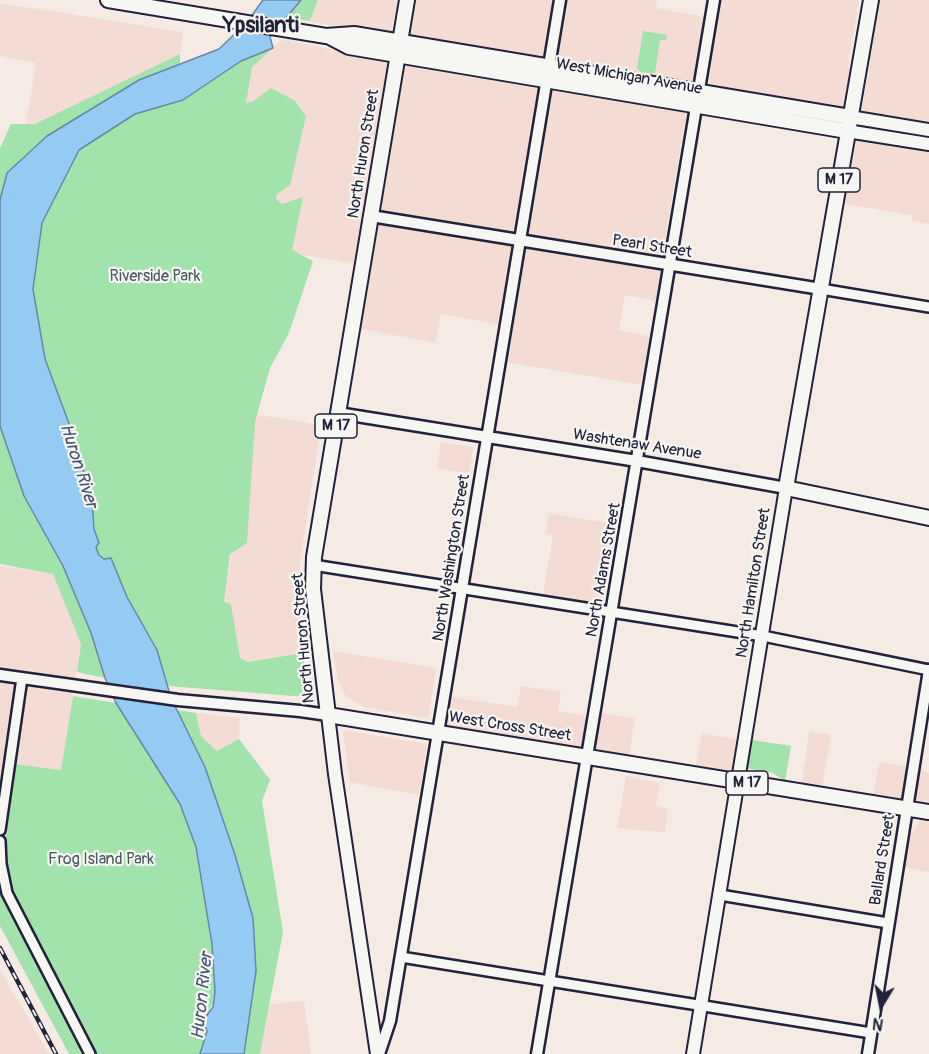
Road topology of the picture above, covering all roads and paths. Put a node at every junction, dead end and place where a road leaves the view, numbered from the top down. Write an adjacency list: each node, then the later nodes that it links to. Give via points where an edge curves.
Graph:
1 (108, 0): 6 (main road, West Michigan Avenue, via 327,36 349,47)
2 (407, 0): 6 (main road, North Huron Street)
3 (560, 0): 7 (street, North Washington Street)
4 (714, 0): 8 (street, North Adams Street)
5 (871, 0): 9 (main road, North Hamilton Street)
6 (399, 48): 7 (main road, West Michigan Avenue); 12 (main road, North Huron Street / M 17)
7 (548, 73): 8 (main road, West Michigan Avenue); 13 (street, North Washington Street)
8 (698, 98): 9 (main road, West Michigan Avenue); 14 (street, North Adams Street)
9 (848, 124): 10 (main road, West Michigan Avenue); 11 (main road, West Michigan Avenue); 15 (main road, North Hamilton Street / M 17)
10 (929, 130)
11 (929, 144)
12 (371, 216): 13 (street, Pearl Street); 17 (main road, North Huron Street / M 17)
13 (520, 242): 14 (street, Pearl Street); 18 (street, North Washington Street)
14 (670, 265): 15 (street, Pearl Street); 19 (street, North Adams Street)
15 (821, 289): 16 (street, Pearl Street); 20 (main road, North Hamilton Street / M 17)
16 (929, 307)
17 (338, 413): 18 (street, Washtenaw Avenue); 22 (main road, North Huron Street / M 17)
18 (487, 437): 19 (street, Washtenaw Avenue); 23 (street, North Washington Street)
19 (637, 461): 20 (street, Washtenaw Avenue); 24 (street, North Adams Street)
20 (786, 488): 21 (main road, Washtenaw Avenue); 25 (main road, North Hamilton Street)
21 (929, 518)
22 (313, 565): 23 (street); 29 (main road, North Huron Street / M 17)
23 (462, 588): 24 (street); 30 (street, North Washington Street)
24 (612, 613): 25 (street); 31 (street, North Adams Street)
25 (763, 636): 26 (street); 32 (main road, North Hamilton Street)
26 (929, 670): 33 (street, Ballard Street)
27 (0, 675): 28 (street, West Cross Street)
28 (22, 678): 29 (street, West Cross Street); 35 (street)
29 (328, 715): 30 (main road, West Cross Street / M 17); 44 (main road, North Huron Street)
30 (438, 732): 31 (main road, West Cross Street / M 17); 39 (street, North Washington Street)
31 (588, 757): 32 (main road, West Cross Street / M 17); 40 (street, North Adams Street)
32 (739, 782): 33 (main road, West Cross Street / M 17); 37 (main road, North Hamilton Street)
33 (907, 808): 34 (main road, West Cross Street / M 17); 38 (street, Ballard Street)
34 (929, 812)
35 (0, 830)
36 (0, 841): 43 (street, via 7,893)
37 (720, 895): 38 (street); 41 (main road, North Hamilton Street)
38 (888, 923): 42 (street, Ballard Street)
39 (401, 957): 40 (street); 44 (street, North Washington Street, via 390,1021)
40 (550, 982): 41 (street); 45 (street, North Adams Street)
41 (701, 1006): 42 (street); 46 (main road, North Hamilton Street)
42 (871, 1033): 47 (street, Ballard Street)
43 (90, 1054)
44 (378, 1054)
45 (537, 1054)
46 (693, 1054)
47 (868, 1054)

